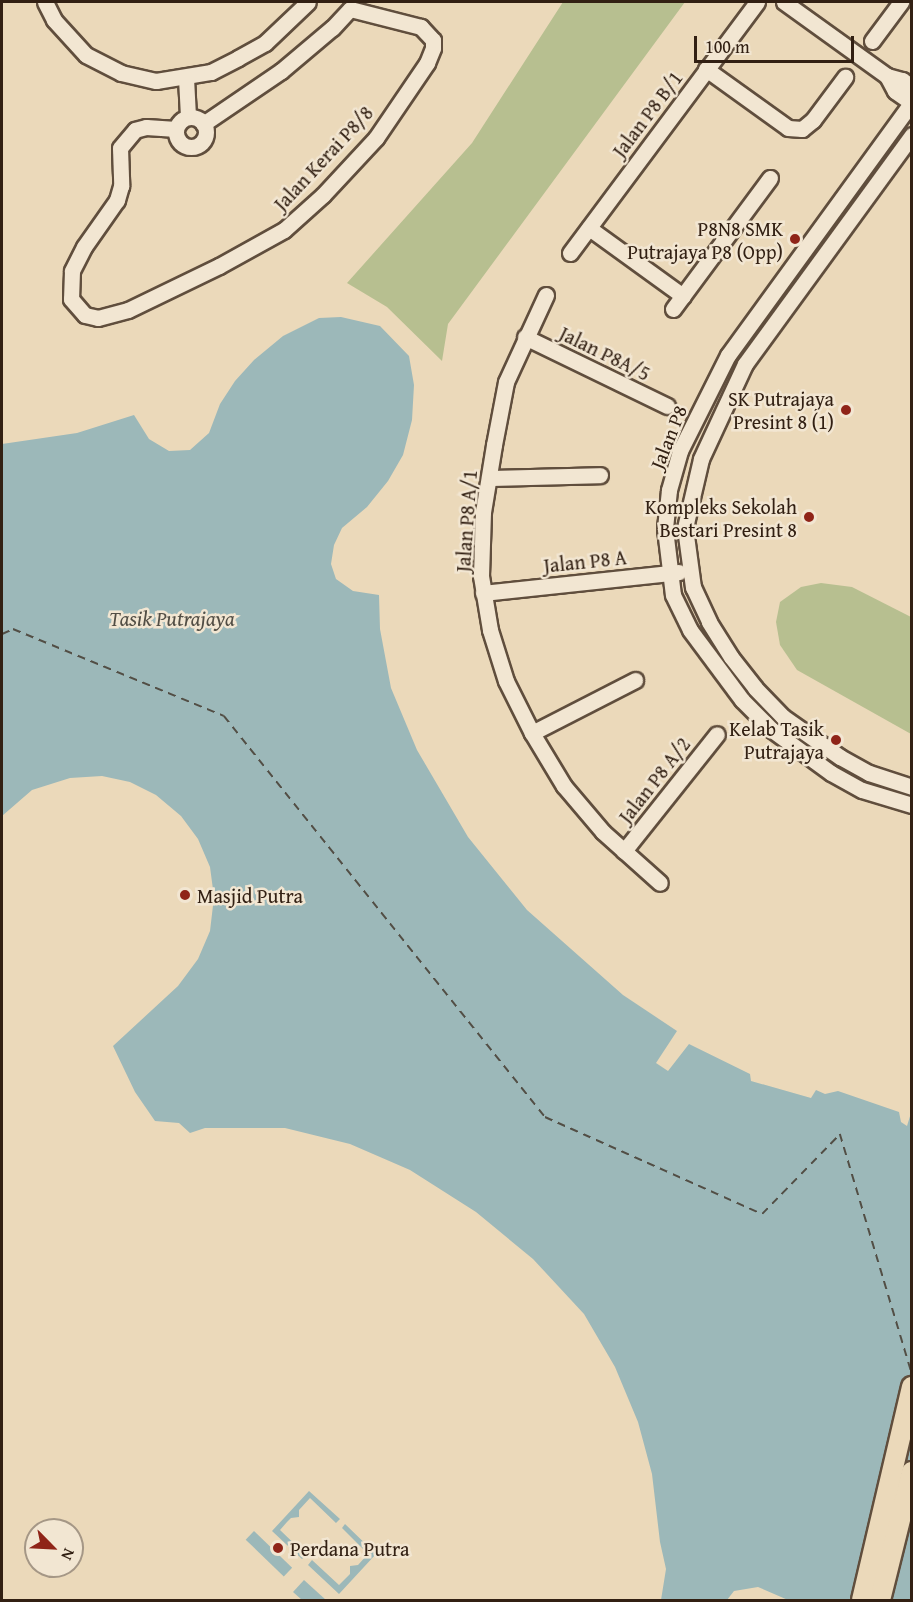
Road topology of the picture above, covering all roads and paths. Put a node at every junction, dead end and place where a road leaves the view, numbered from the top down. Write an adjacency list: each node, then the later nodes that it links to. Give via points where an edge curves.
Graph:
1 (45, 2): 10 (street, via 68,38 101,64 146,80)
2 (308, 2): 10 (street, via 265,43 211,72)
3 (757, 2): 7 (street, Jalan P8 B/1)
4 (784, 2): 8 (street)
5 (901, 2): 6 (street)
6 (872, 41)
7 (706, 69): 9 (street, via 788,128 802,129); 18 (street, Jalan P8 B/1)
8 (887, 76): 11 (street); 12 (street, via 895,91)
9 (845, 77)
10 (186, 78): 13 (street)
11 (912, 87)
12 (911, 103): 28 (street, Jalan P8, via 728,355 680,451 669,490 665,529)
13 (188, 117): 14 (street); 15 (street)
14 (203, 124): 15 (street, via 205,135 193,147 178,140); 15 (street, Jalan Kerai P8/8, via 281,71 350,9 421,27 433,40 427,63 376,138 305,214 219,266 128,310 98,318 85,315 71,299 72,271 117,200 121,186 120,148 135,130)
15 (176, 129)
16 (911, 135): 27 (street, Jalan P8, via 745,364 701,459 692,493 685,528)
17 (770, 178): 21 (street)
18 (589, 228): 19 (street, Jalan P8 B/1); 21 (street)
19 (570, 253)
20 (546, 295): 23 (street, Jalan P8 A/1)
21 (683, 296): 22 (street)
22 (674, 309)
23 (525, 337): 24 (street, Jalan P8A/5); 26 (street, Jalan P8 A/1, via 507,382)
24 (667, 406)
25 (600, 475): 26 (street)
26 (489, 478): 29 (street, Jalan P8 A/1, via 483,512)
27 (691, 571): 28 (street, Jalan P8 A); 33 (street, Jalan P8, via 697,596 731,657 783,717 869,773)
28 (670, 573): 29 (street, Jalan P8 A); 34 (street, Jalan P8, via 673,595 690,630 729,684 772,730 831,773 862,790)
29 (483, 593): 31 (street, Jalan P8 A/1, via 506,681)
30 (635, 680): 31 (street)
31 (532, 733): 35 (street, Jalan P8 A/1, via 564,786)
32 (717, 734): 35 (street, Jalan P8 A/2)
33 (912, 787)
34 (912, 805)
35 (624, 852): 36 (street, Jalan P8 A/1)
36 (660, 883)
37 (912, 1387): 39 (main road)
38 (912, 1472): 40 (main road)
39 (862, 1600)
40 (880, 1600)

